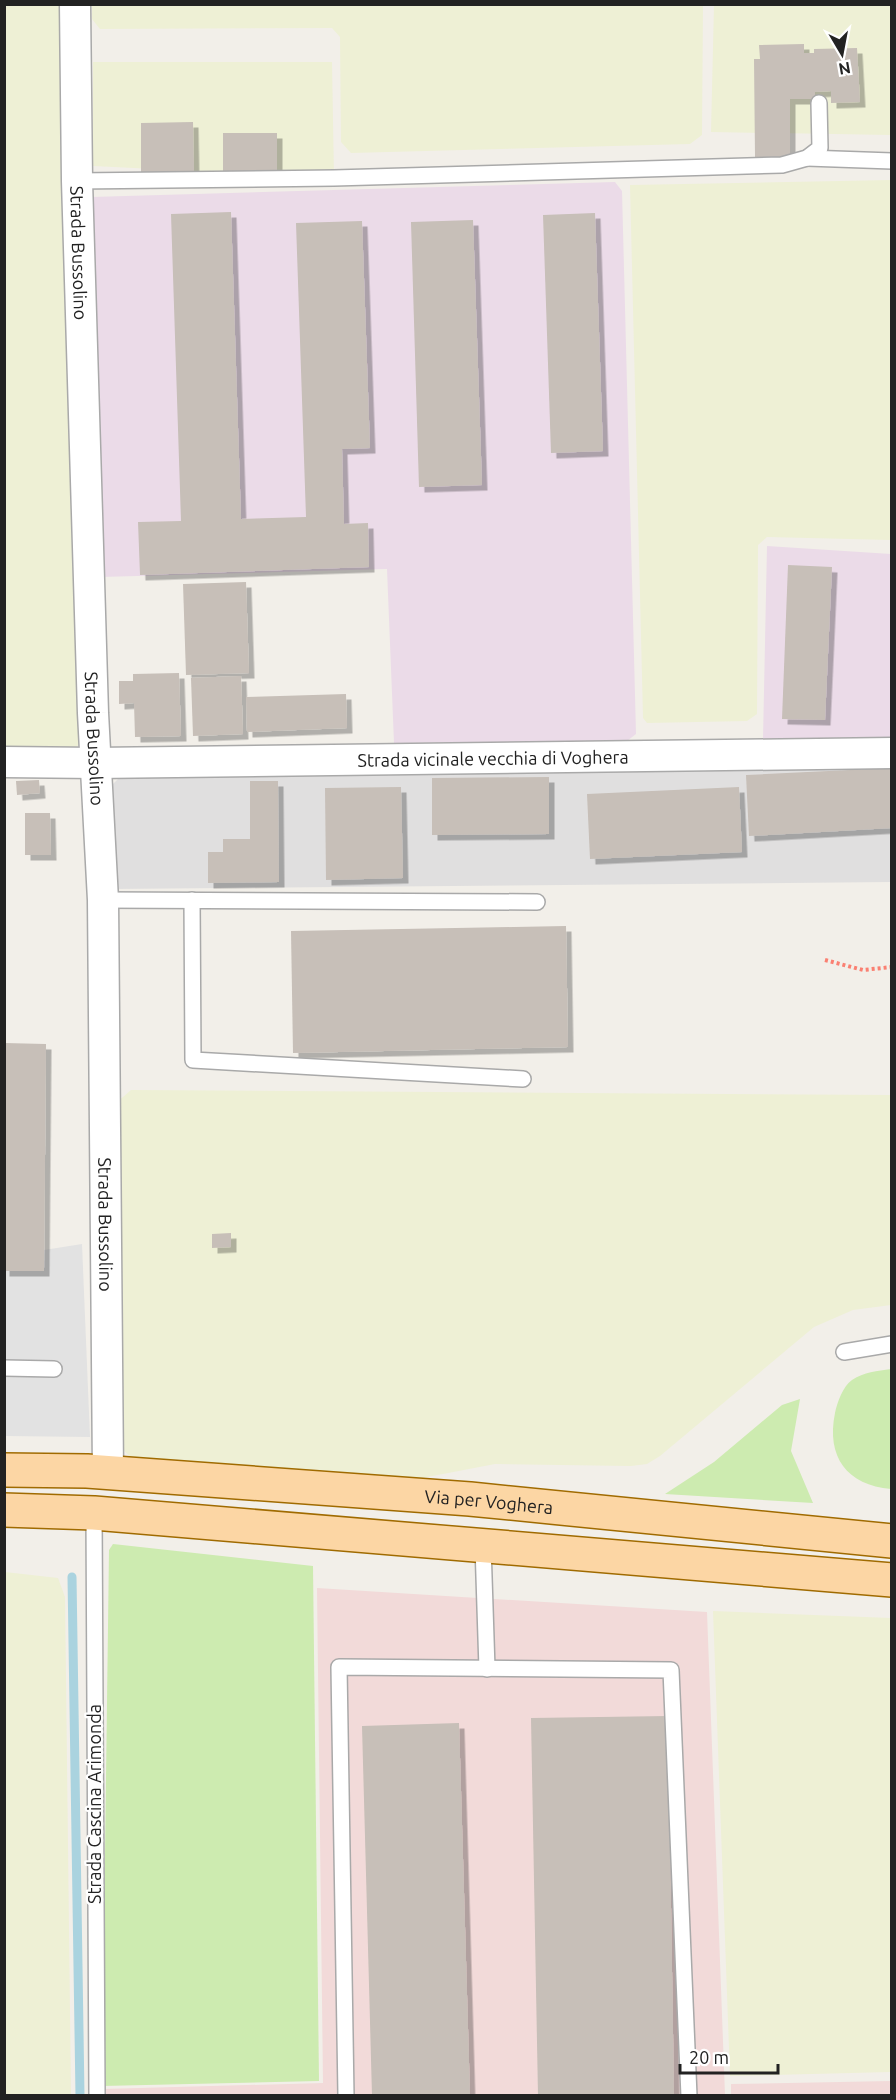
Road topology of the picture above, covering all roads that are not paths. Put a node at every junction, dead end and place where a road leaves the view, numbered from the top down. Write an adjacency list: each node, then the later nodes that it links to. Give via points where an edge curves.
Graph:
1 (75, 4): 5 (street, Strada Bussolino)
2 (819, 103): 3 (lane, via 820,148)
3 (807, 158): 4 (lane); 5 (lane, via 782,165)
4 (891, 161)
5 (77, 181): 8 (street, Strada Bussolino)
6 (891, 753): 8 (street, Strada vicinale vecchia di Voghera)
7 (4, 762): 8 (street, Strada vicinale vecchia di Voghera)
8 (96, 763): 9 (street, Strada Bussolino)
9 (103, 900): 10 (lane); 18 (street, Strada Bussolino)
10 (192, 900): 11 (lane); 12 (lane, via 193,1060)
11 (537, 902)
12 (523, 1079)
13 (891, 1344): 14 (lane)
14 (844, 1352)
15 (4, 1368): 16 (lane)
16 (54, 1369)
17 (4, 1470): 18 (main road, Via per Voghera)
18 (97, 1472): 21 (main road, Via per Voghera, via 470,1499)
19 (4, 1510): 20 (main road)
20 (94, 1513): 22 (main road); 25 (lane, Strada Cascina Arimonda)
21 (891, 1541)
22 (483, 1546): 23 (main road); 24 (lane)
23 (891, 1580)
24 (487, 1668): 26 (lane, via 339,1667); 27 (lane, via 671,1670)
25 (97, 2096)
26 (345, 2096)
27 (689, 2096)

